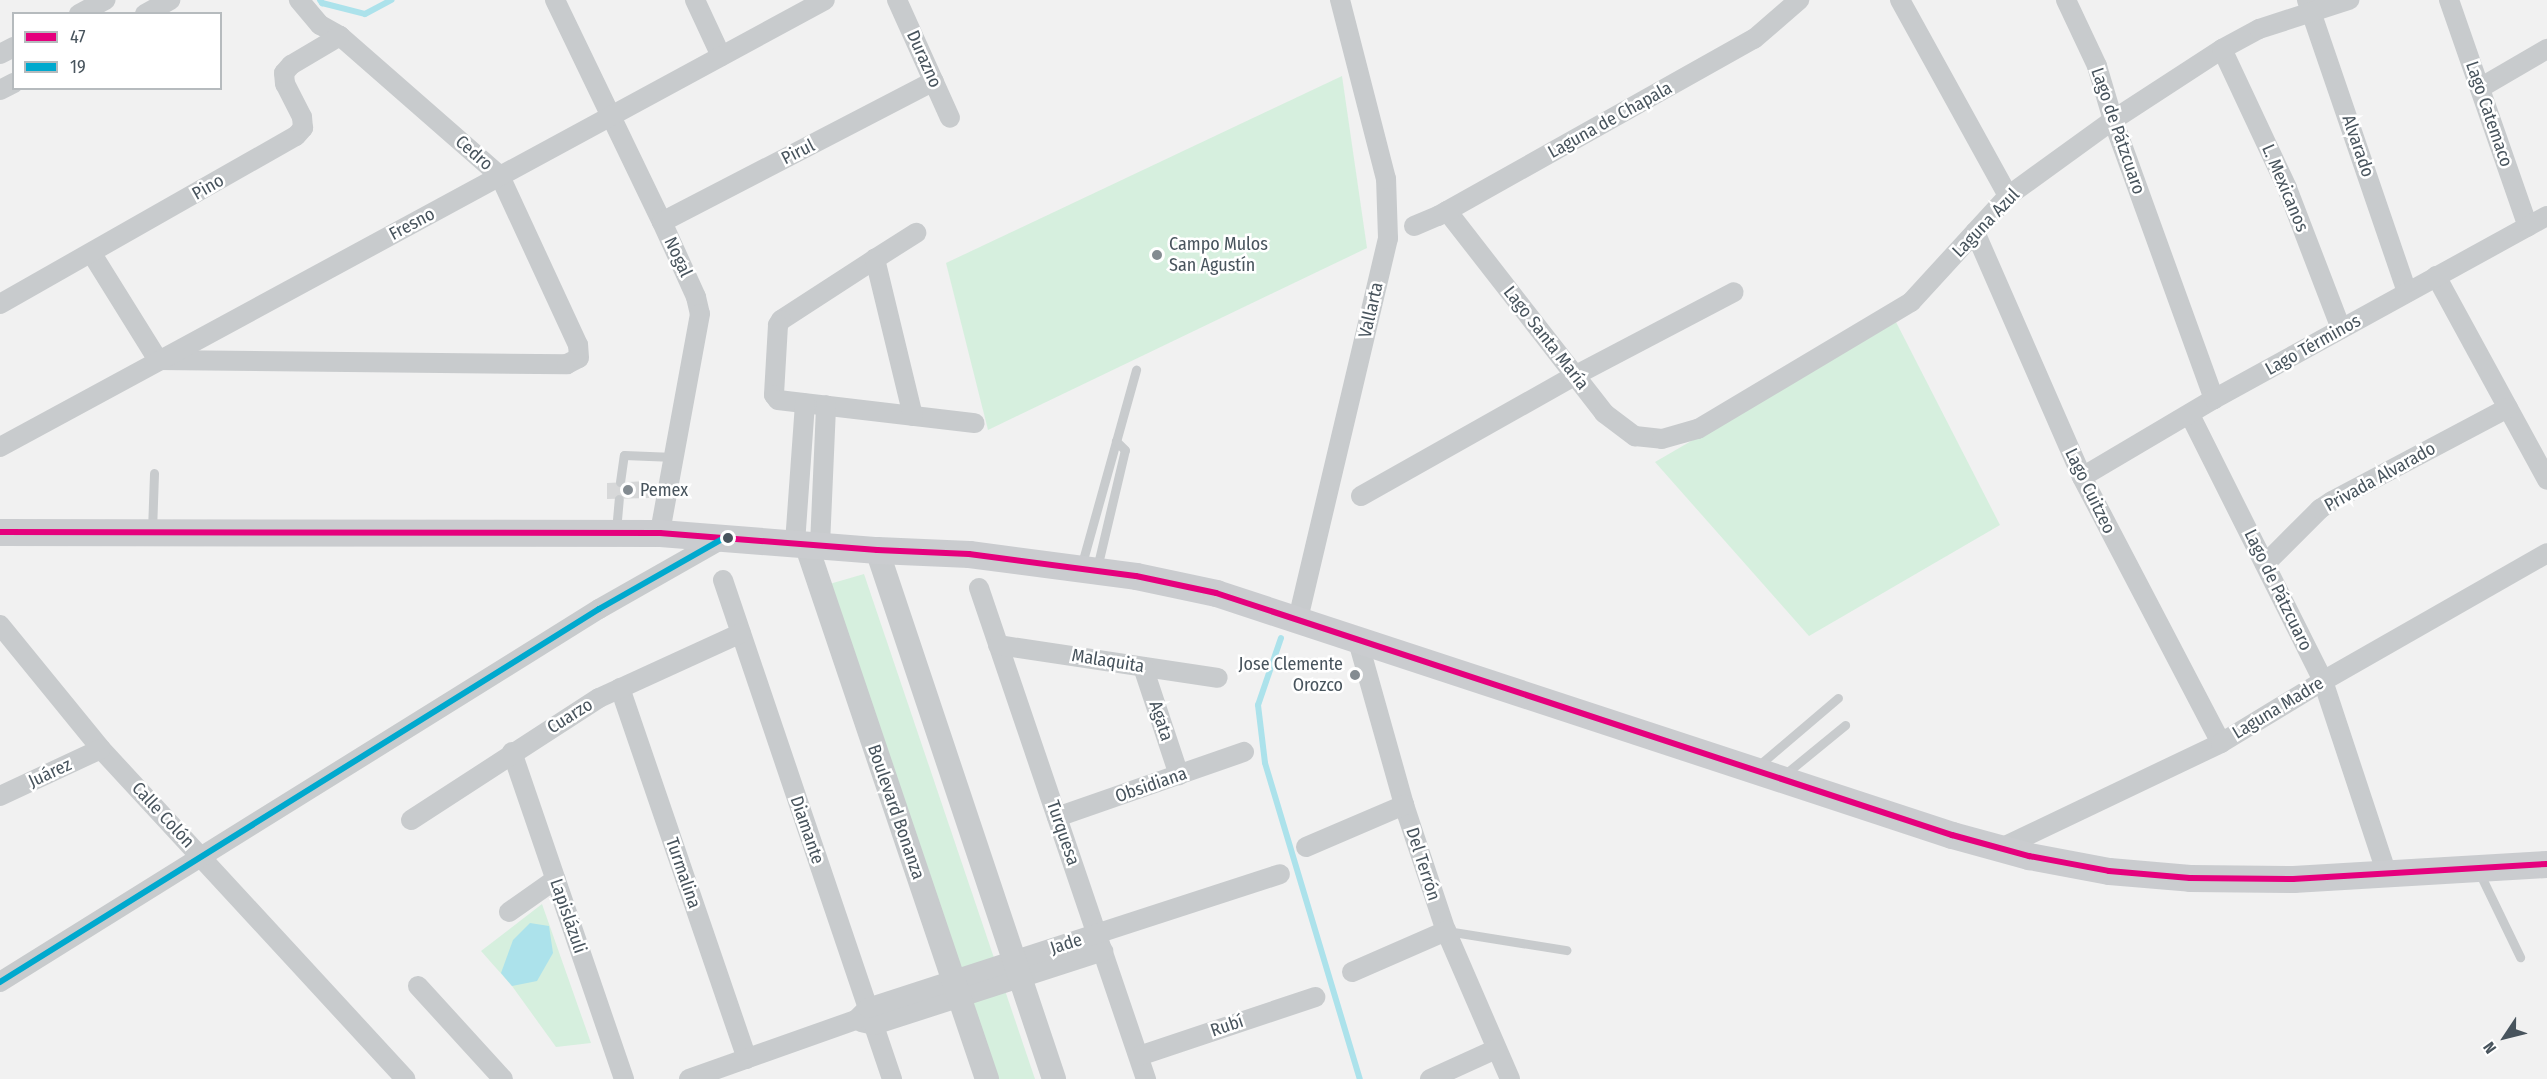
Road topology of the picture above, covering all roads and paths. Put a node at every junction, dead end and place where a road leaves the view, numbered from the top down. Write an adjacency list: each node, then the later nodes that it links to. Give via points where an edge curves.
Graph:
1 (105, 0): 15 (street)
2 (170, 0): 16 (street)
3 (299, 0): 17 (street, Cedro, via 320,26)
4 (555, 0): 23 (street, Nogal)
5 (694, 0): 20 (street)
6 (825, 0): 20 (street, Fresno)
7 (897, 0): 21 (street, Durazno)
8 (1340, 0): 76 (street, Vallarta, via 1386,179 1388,238)
9 (1799, 0): 28 (street, Laguna de Chapala, via 1754,39)
10 (1900, 0): 27 (street)
11 (2066, 0): 25 (street, Lago de Pátzcuaro, via 2097,66)
12 (2349, 0): 14 (street, Laguna Azul)
13 (2449, 0): 22 (street, Lago Catemaco)
14 (2310, 6): 18 (street, Laguna Azul); 39 (street, Alvarado)
15 (83, 12)
16 (149, 12)
17 (340, 36): 26 (street, Cedro); 35 (street, Pino, via 284,73 285,84 302,117 303,128 296,136)
18 (2222, 49): 25 (street, Laguna Azul); 41 (street, L. Mexicanos, via 2287,188)
19 (2547, 49): 22 (street)
20 (721, 56): 23 (street, Fresno)
21 (934, 81): 24 (street, Durazno); 30 (street, Pirul)
22 (2480, 88): 32 (street, Lago Catemaco)
23 (610, 116): 26 (street, Fresno); 30 (street, Nogal)
24 (950, 118)
25 (2113, 120): 27 (street, Laguna Azul); 45 (street, Lago de Pátzcuaro)
26 (500, 176): 42 (street, Fresno); 42 (street, Cedro, via 578,345 579,358 567,364)
27 (2008, 196): 33 (street, Laguna Azul)
28 (1447, 211): 31 (street, Laguna de Chapala); 44 (street, Lago Santa María)
29 (2547, 216): 32 (street, Lago Términos)
30 (662, 222): 55 (street, Nogal, via 700,314)
31 (1414, 226)
32 (2528, 227): 37 (street, Lago Términos)
33 (1975, 232): 52 (street, Laguna Azul, via 1911,302 1698,429); 57 (street, Lago Cuitzeo)
34 (916, 233): 36 (street)
35 (92, 254): 40 (street, Pino); 42 (street)
36 (875, 259): 46 (street, via 785,317 778,326 772,392 778,400); 50 (street)
37 (2436, 276): 39 (street, Lago Términos); 48 (street)
38 (1734, 292): 44 (street)
39 (2407, 292): 41 (street, Lago Términos)
40 (0, 304)
41 (2341, 329): 45 (street, Lago Términos)
42 (158, 360): 54 (street, Fresno)
43 (1136, 370): 53 (lane)
44 (1576, 375): 52 (street, Lago Santa María, via 1604,413 1635,436); 62 (street)
45 (2214, 399): 49 (street, Lago Términos)
46 (805, 403): 47 (street); 69 (street)
47 (826, 405): 50 (street); 69 (street)
48 (2508, 408): 58 (street); 72 (street, Privada Alvarado, via 2326,505)
49 (2190, 415): 57 (street, Lago Términos); 72 (street, Lago de Pátzcuaro)
50 (914, 416): 51 (street)
51 (975, 423)
52 (1662, 439)
53 (1116, 441): 60 (lane); 61 (lane, via 1125,450)
54 (0, 447)
55 (674, 457): 59 (lane, via 624,455); 67 (street, Nogal)
56 (154, 473): 65 (lane)
57 (2082, 477): 87 (street, Lago Cuitzeo)
58 (2547, 480)
59 (620, 482)
60 (1102, 488): 61 (lane); 73 (lane)
61 (1116, 493): 73 (lane)
62 (1361, 496)
63 (619, 499): 66 (lane)
64 (0, 532): 65 (main road)
65 (152, 534): 66 (main road)
66 (616, 534): 67 (main road)
67 (660, 534): 68 (main road)
68 (722, 539): 69 (main road); 100 (street, via 599,609)
69 (807, 544): 70 (main road); 115 (street, Boulevard Bonanza)
70 (877, 550): 73 (main road, via 969,554); 111 (street)
71 (2547, 553): 83 (street, Laguna Madre)
72 (2265, 564): 83 (street, Lago de Pátzcuaro)
73 (1088, 570): 76 (main road, via 1216,593)
74 (723, 580): 78 (street, Diamante)
75 (979, 588): 80 (street, Turquesa)
76 (1298, 619): 79 (main road)
77 (0, 625): 88 (street, Calle Colón)
78 (741, 633): 84 (street, Cuarzo); 117 (street, Diamante)
79 (1358, 641): 91 (main road); 95 (street, Del Terrón)
80 (998, 645): 81 (street, Malaquita); 96 (street, Turquesa)
81 (1143, 667): 82 (street, Malaquita); 92 (street, Agata)
82 (1218, 678)
83 (2323, 681): 87 (street, Laguna Madre); 104 (street, Lago de Pátzcuaro)
84 (620, 688): 89 (street, Cuarzo); 120 (street, Turmalina)
85 (1838, 698): 91 (lane)
86 (1845, 725): 93 (lane)
87 (2221, 742): 99 (street, Laguna Madre)
88 (101, 750): 94 (street, Juárez); 100 (street, Calle Colón)
89 (512, 752): 97 (street, Cuarzo); 105 (street, Lapislázuli)
90 (1244, 752): 92 (street, Obsidiana)
91 (1753, 770): 93 (main road)
92 (1179, 775): 96 (street, Obsidiana)
93 (1779, 778): 99 (main road)
94 (0, 796)
95 (1404, 805): 98 (street); 107 (street, Del Terrón)
96 (1057, 818): 108 (street, Turquesa)
97 (411, 820)
98 (1306, 847)
99 (2001, 848): 104 (main road, via 2109,871 2190,878 2293,879)
100 (201, 856): 113 (street); 121 (street, Calle Colón)
101 (2547, 864): 102 (main road)
102 (2477, 868): 104 (main road); 110 (lane)
103 (1280, 874): 108 (street, Jade)
104 (2387, 874)
105 (556, 879): 106 (street); 123 (street, Lapislázuli)
106 (509, 912)
107 (1446, 931): 109 (lane); 112 (street); 118 (street, Del Terrón)
108 (1100, 943): 111 (street, Jade); 119 (street, Turquesa)
109 (1566, 950)
110 (2520, 957)
111 (1017, 970): 115 (street, Jade); 127 (street)
112 (1352, 972)
113 (0, 982)
114 (418, 986): 122 (street)
115 (956, 989): 117 (street, Jade); 126 (street, Boulevard Bonanza)
116 (1315, 997): 119 (street, Rubí)
117 (866, 1018): 120 (street, Jade); 125 (street, Diamante)
118 (1496, 1049): 129 (street); 130 (street, Del Terrón)
119 (1138, 1056): 128 (street, Turquesa)
120 (747, 1059): 124 (street, Jade)
121 (405, 1079)
122 (503, 1079)
123 (624, 1079)
124 (689, 1079)
125 (892, 1079)
126 (987, 1079)
127 (1054, 1079)
128 (1146, 1079)
129 (1430, 1079)
130 (1510, 1079)

